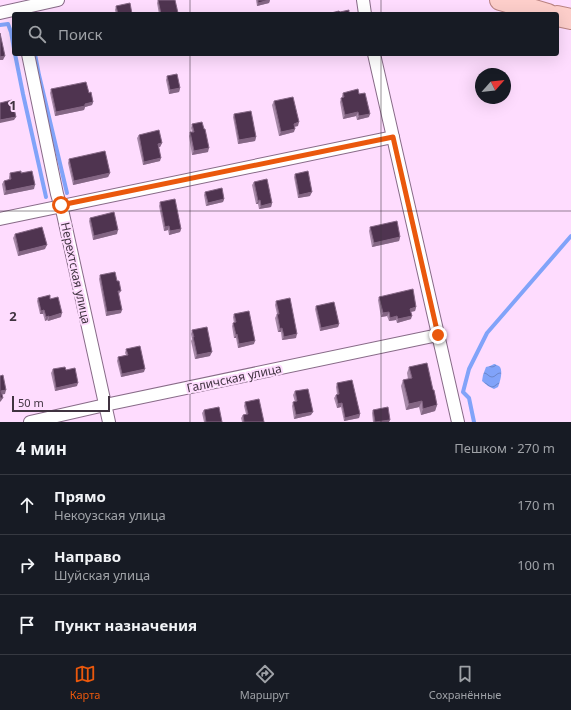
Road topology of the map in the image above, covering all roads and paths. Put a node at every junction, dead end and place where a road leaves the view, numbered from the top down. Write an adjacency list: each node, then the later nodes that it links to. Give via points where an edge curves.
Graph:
1 (58, 0): 4 (street)
2 (363, 0): 5 (street)
3 (500, 0): 6 (main road)
4 (18, 8): 7 (street)
5 (366, 12)
6 (541, 12)
7 (0, 13)
8 (559, 16): 9 (main road)
9 (571, 19)
10 (28, 56): 13 (street, Нерехтская улица)
11 (374, 56): 12 (street)
12 (393, 137): 13 (street); 15 (street)
13 (61, 205): 14 (street); 16 (street, Нерехтская улица)
14 (0, 219)
15 (438, 335): 16 (street, Галичская улица); 19 (street)
16 (105, 405): 17 (street, Галичская улица); 18 (street, Нерехтская улица)
17 (30, 422)
18 (109, 422)
19 (458, 422)

